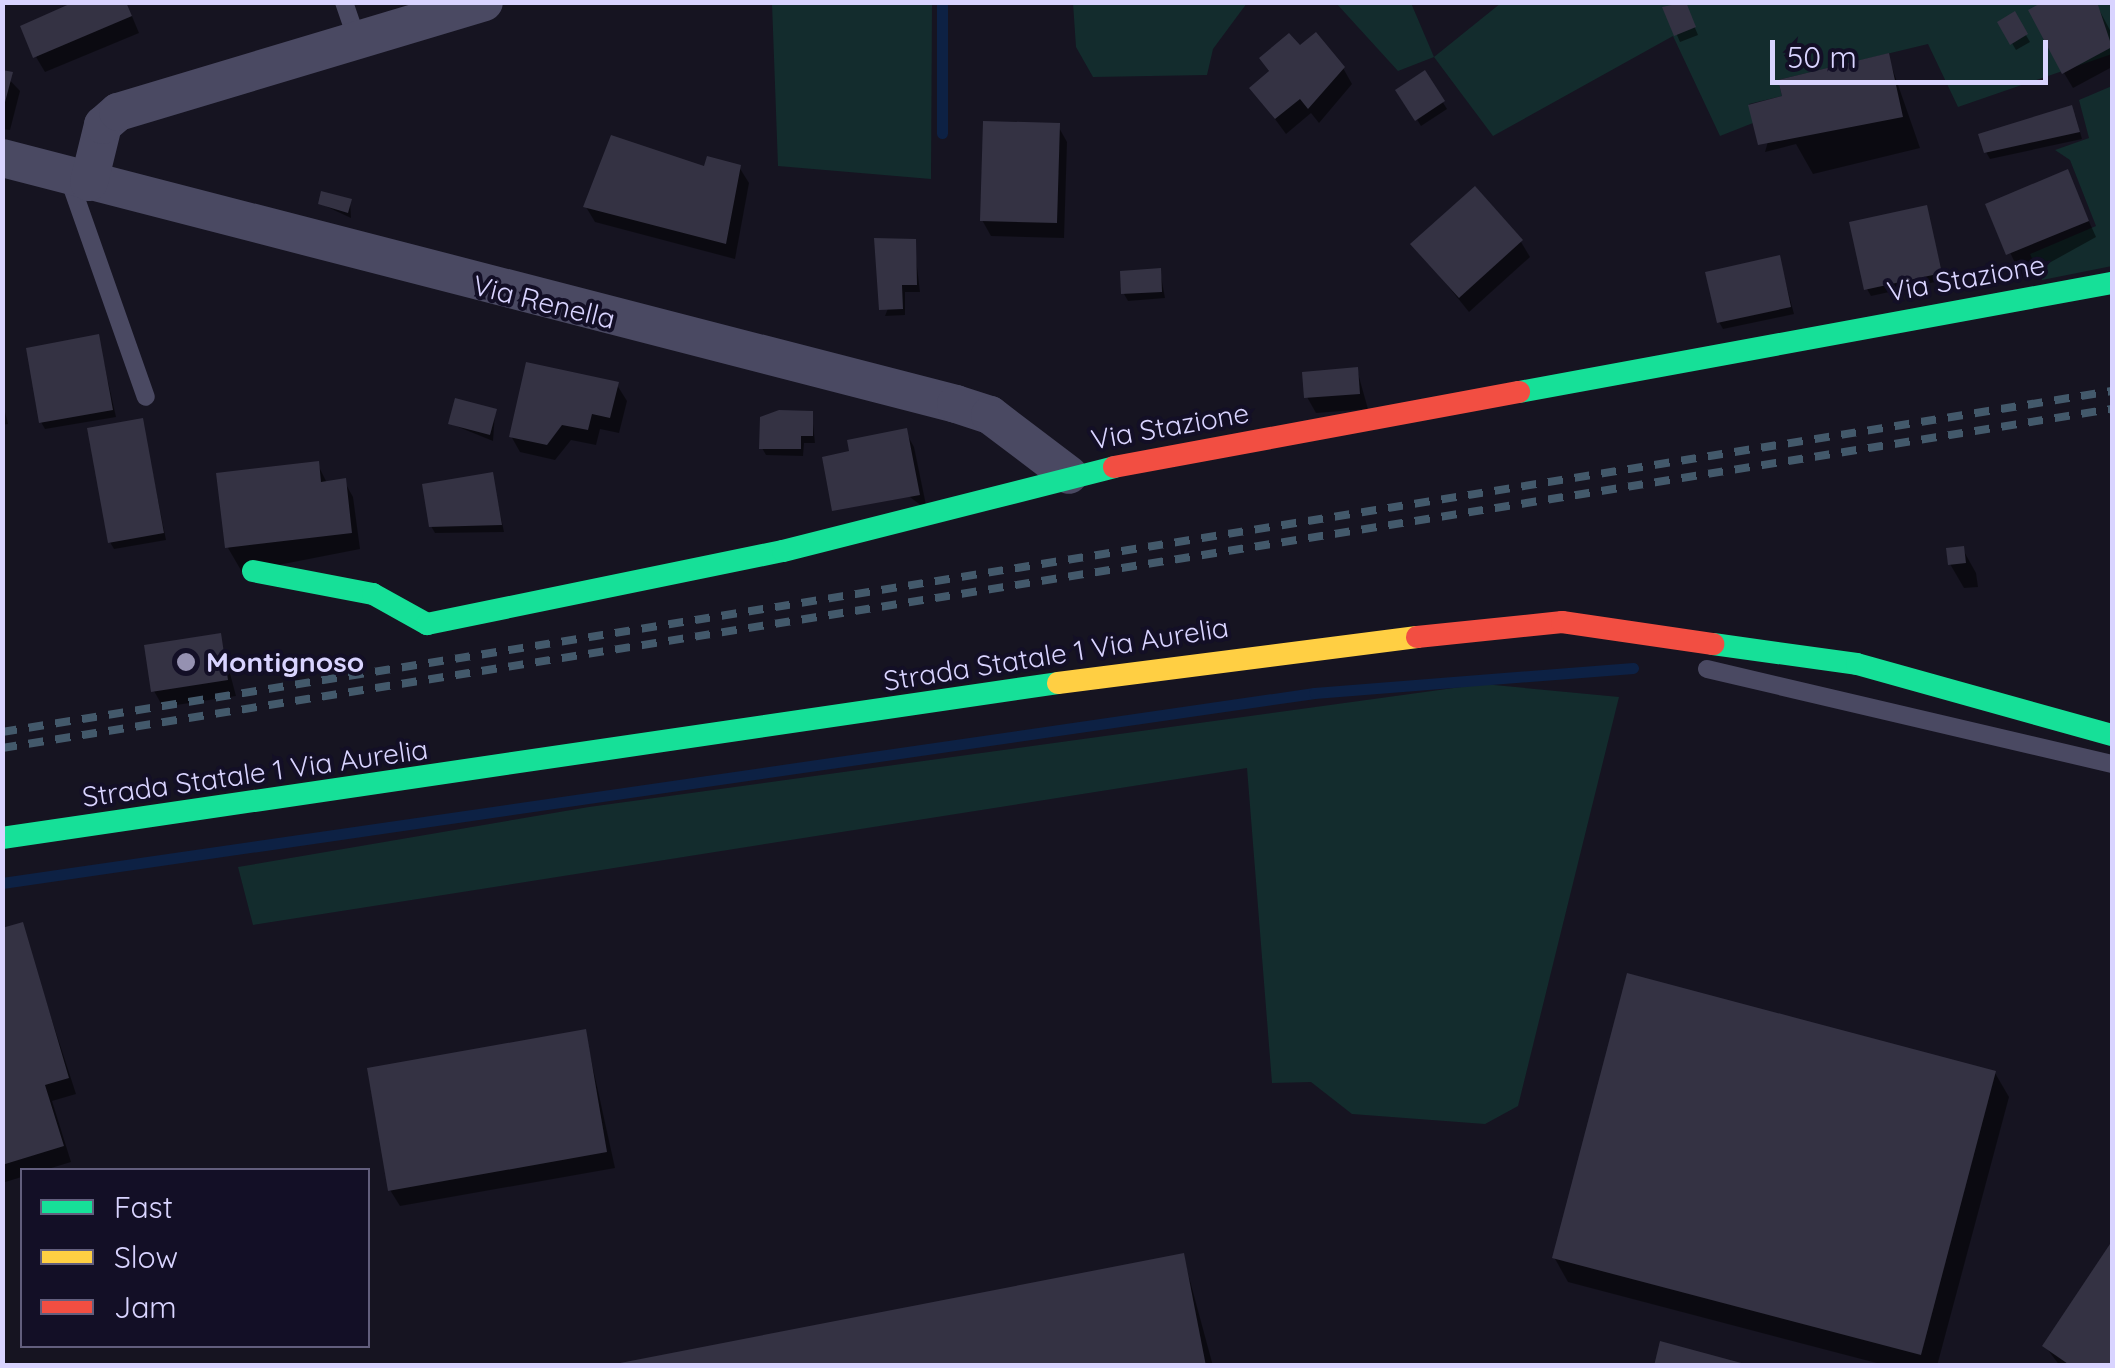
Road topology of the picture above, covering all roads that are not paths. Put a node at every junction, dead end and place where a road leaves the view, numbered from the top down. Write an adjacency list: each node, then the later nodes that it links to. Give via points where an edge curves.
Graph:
1 (344, 2): 3 (lane)
2 (484, 2): 3 (street)
3 (357, 40): 5 (street, via 118,112 103,125)
4 (2, 158): 5 (street, Via Renella)
5 (79, 179): 7 (lane); 8 (street, Via Renella, via 956,404 990,415)
6 (2112, 282): 8 (main road, Via Stazione)
7 (146, 397)
8 (1069, 475): 9 (main road, Via Stazione, via 782,551 427,624 373,594)
9 (253, 571)
10 (1706, 669): 12 (lane)
11 (2112, 736): 13 (main road, Strada Statale 1 Via Aurelia, via 1857,664 1562,622 1287,650)
12 (2112, 764)
13 (2, 838)

